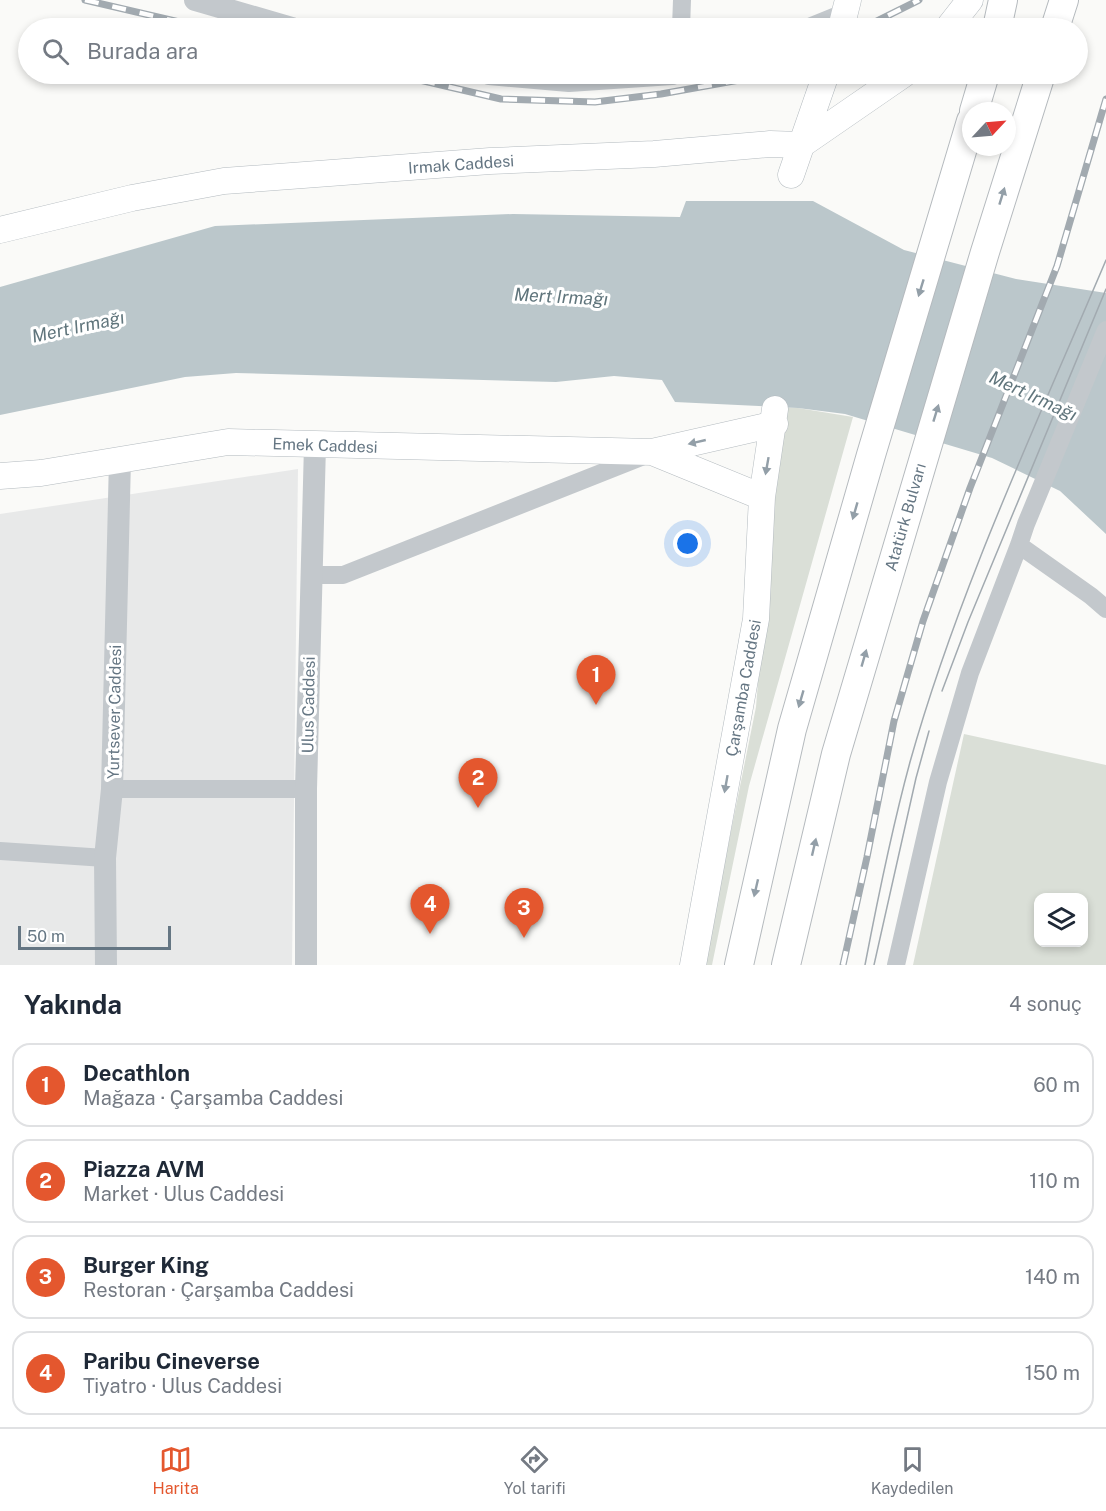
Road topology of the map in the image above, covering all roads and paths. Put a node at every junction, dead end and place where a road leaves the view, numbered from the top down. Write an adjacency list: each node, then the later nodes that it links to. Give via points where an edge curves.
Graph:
1 (195, 0): 6 (street)
2 (682, 0): 7 (street)
3 (970, 0): 8 (main road)
4 (1003, 0): 9 (main road)
5 (1064, 0): 10 (main road)
6 (257, 18)
7 (681, 18)
8 (956, 18)
9 (999, 18)
10 (1058, 18)
11 (822, 84): 16 (main road)
12 (889, 84): 16 (main road)
13 (982, 84): 15 (main road)
14 (1038, 84): 38 (main road, Atatürk Bulvarı, one-way to 14, via 836,754)
15 (977, 102)
16 (801, 145): 18 (main road); 19 (main road, Irmak Caddesi, via 490,161 224,181 132,198)
17 (962, 151): 37 (main road, one-way to 37, via 792,729)
18 (791, 175)
19 (0, 230)
20 (1106, 330): 27 (street)
21 (775, 416): 23 (main road, Emek Caddesi, one-way to 23); 26 (main road, Çarşamba Caddesi, one-way to 26)
22 (315, 445): 23 (main road, Emek Caddesi); 24 (main road, Emek Caddesi, via 228,442); 28 (street, Ulus Caddesi)
23 (652, 452): 26 (main road, Emek Caddesi); 28 (street, via 343,575)
24 (120, 459): 25 (main road, Emek Caddesi); 30 (street, Yurtsever Caddesi)
25 (0, 476)
26 (762, 497): 36 (main road, Çarşamba Caddesi, one-way to 36, via 756,619)
27 (1019, 545): 29 (street); 39 (street, via 970,673 938,782)
28 (311, 576): 31 (street, Ulus Caddesi)
29 (1106, 609)
30 (112, 789): 31 (street); 33 (street, Yurtsever Caddesi)
31 (306, 789): 35 (street, Ulus Caddesi)
32 (0, 851): 33 (street)
33 (105, 858): 34 (street, Yurtsever Caddesi)
34 (106, 965)
35 (306, 965)
36 (693, 965)
37 (739, 965)
38 (786, 965)
39 (896, 965)

